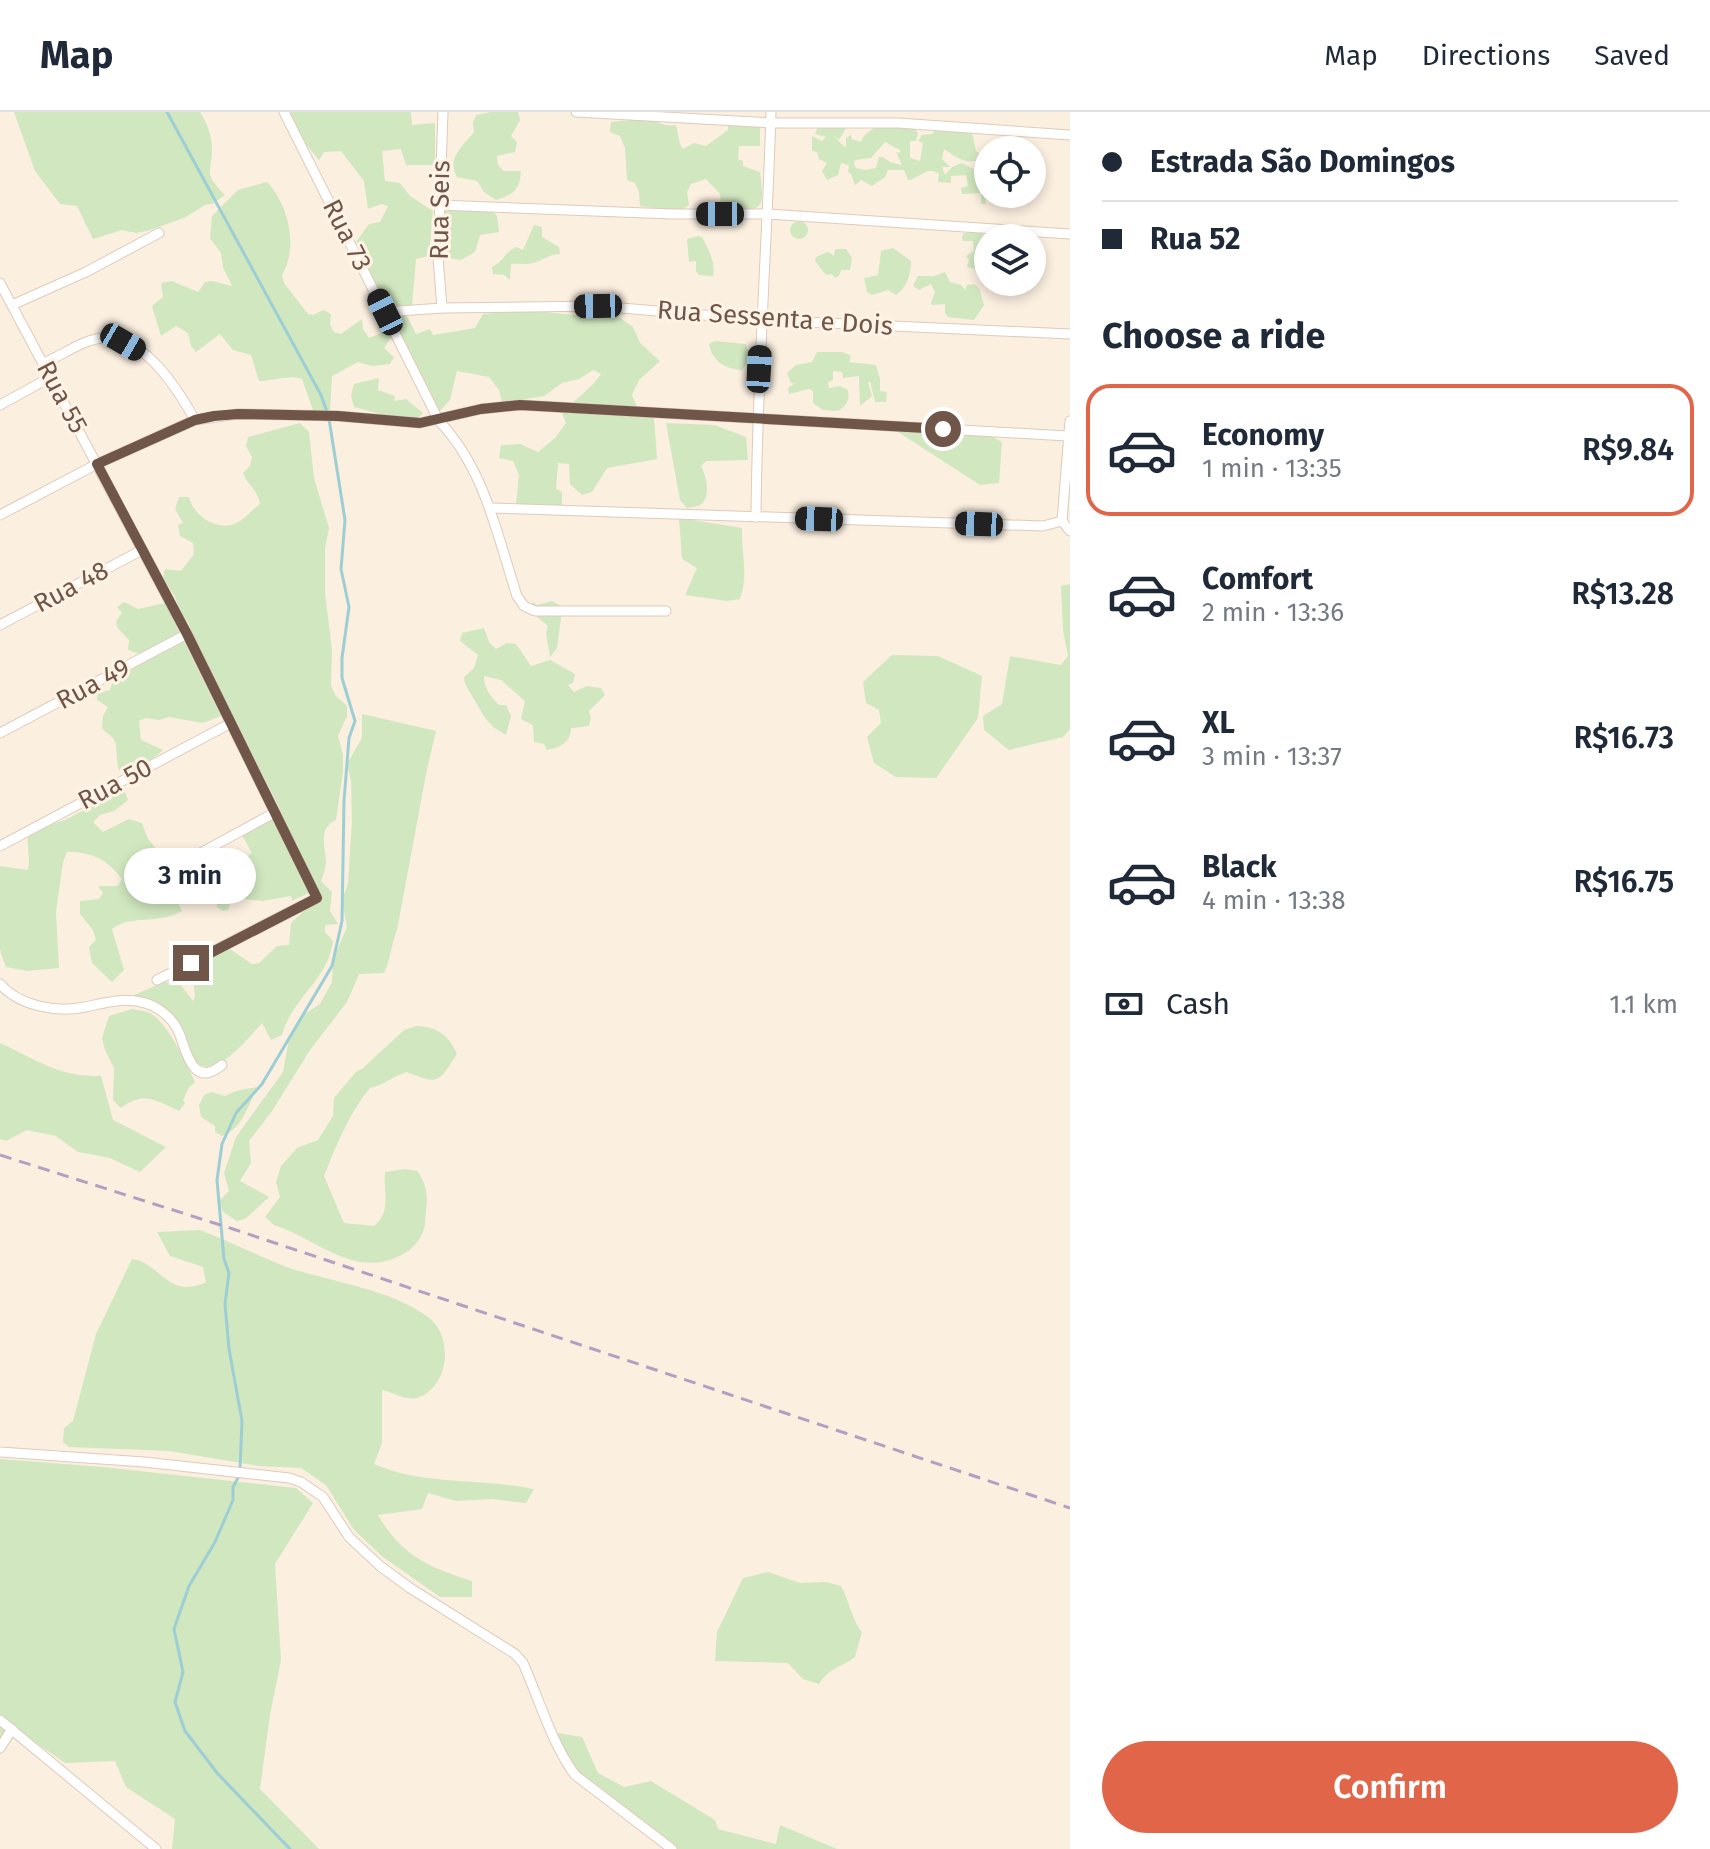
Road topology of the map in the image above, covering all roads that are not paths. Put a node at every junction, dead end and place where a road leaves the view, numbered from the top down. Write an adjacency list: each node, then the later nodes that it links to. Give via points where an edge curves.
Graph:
1 (284, 112): 13 (street, Rua 73)
2 (443, 112): 6 (street, Rua Seis)
3 (576, 112): 4 (street)
4 (771, 118): 5 (street); 7 (street)
5 (1070, 135)
6 (439, 205): 7 (street); 12 (street, Rua Seis)
7 (768, 214): 9 (street); 14 (street)
8 (159, 233): 11 (street)
9 (1070, 234)
10 (1, 288): 11 (street, Rua 55)
11 (12, 305): 16 (street, Rua 55)
12 (442, 308): 13 (street, Rua Sessenta e Dois); 14 (street, Rua Sessenta e Dois, via 598,306)
13 (385, 312): 21 (street, Rua 73)
14 (762, 320): 15 (street, Rua Sessenta e Dois); 19 (street)
15 (1070, 334)
16 (44, 363): 17 (street, Rua 55); 20 (street, via 92,340 123,342 165,373)
17 (51, 377): 18 (street); 24 (street, Rua 55)
18 (0, 405)
19 (757, 419): 21 (street, via 520,405); 23 (street); 27 (street)
20 (195, 420): 21 (street, via 238,414); 24 (street)
21 (439, 421): 25 (street, Rua 73, via 457,442)
22 (1070, 421): 23 (street)
23 (1067, 436): 28 (street)
24 (97, 464): 26 (street); 30 (street, Rua 55)
25 (492, 508): 27 (street); 31 (street, Rua 73, via 524,606 535,611)
26 (0, 515)
27 (756, 517): 28 (street, via 1043,526)
28 (1062, 521): 29 (street)
29 (1070, 531)
30 (142, 550): 32 (street, Rua 48); 33 (street, Rua 55)
31 (666, 611)
32 (0, 625)
33 (187, 634): 34 (street, Rua 55); 35 (street, Rua 49)
34 (231, 723): 36 (street, Rua 55); 37 (street, Rua 50)
35 (0, 733)
36 (274, 813): 38 (street); 39 (street, Rua 55, via 317,898)
37 (0, 846)
38 (195, 856)
39 (157, 980)
40 (0, 984): 41 (street, via 22,1000 59,1009 114,999 149,1005 170,1019 194,1068 214,1072)
41 (222, 1065)
42 (0, 1452): 47 (street, via 289,1478 312,1488 349,1537 380,1566 515,1654 575,1775)
43 (0, 1720): 44 (street)
44 (12, 1729): 45 (street); 46 (street)
45 (0, 1748)
46 (156, 1849)
47 (672, 1849)

